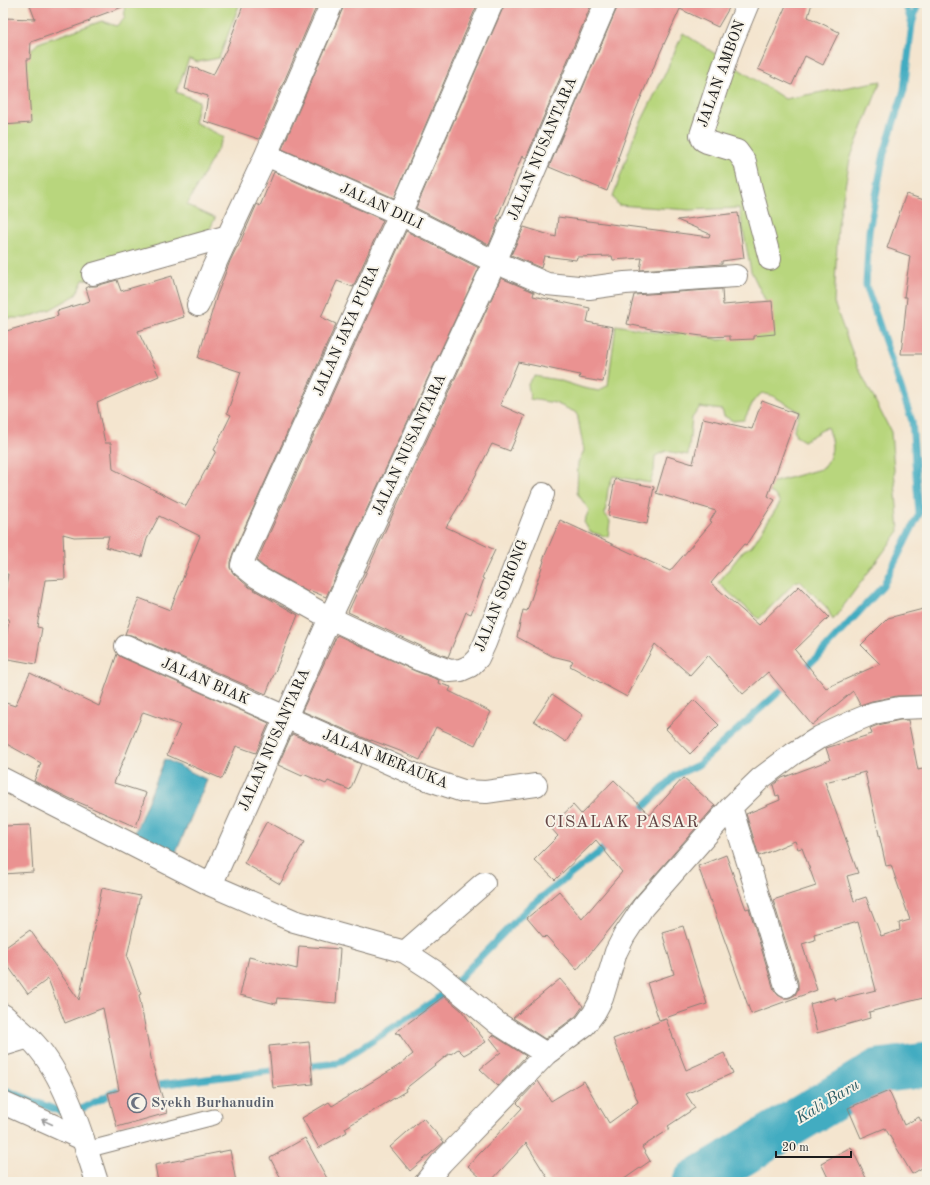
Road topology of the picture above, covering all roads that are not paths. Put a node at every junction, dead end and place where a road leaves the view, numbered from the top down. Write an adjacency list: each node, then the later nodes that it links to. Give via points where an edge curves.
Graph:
1 (332, 3): 5 (street)
2 (492, 3): 6 (street, JALAN JAYA PURA)
3 (606, 3): 9 (street, JALAN NUSANTARA)
4 (748, 3): 8 (street, JALAN AMBON, via 731,44 701,135 707,142 737,152 744,162)
5 (266, 155): 6 (street, JALAN DILI); 7 (street)
6 (400, 214): 9 (street, JALAN DILI); 14 (street, JALAN JAYA PURA, via 242,566)
7 (228, 236): 10 (street); 12 (street)
8 (770, 260)
9 (495, 262): 11 (street, JALAN DILI, via 547,284 589,288); 14 (street, JALAN NUSANTARA)
10 (93, 274)
11 (736, 276)
12 (198, 305)
13 (543, 494): 14 (street, JALAN SORONG, via 485,643 478,658 470,666 450,670 420,660)
14 (330, 618): 17 (street, JALAN NUSANTARA)
15 (126, 646): 17 (street, JALAN BIAK)
16 (927, 707): 20 (street, via 898,708 874,713 820,738 761,778)
17 (285, 718): 19 (street, JALAN MERAUKA, via 418,776 462,791 486,792); 22 (street, JALAN NUSANTARA)
18 (3, 778): 22 (street)
19 (536, 785)
20 (731, 807): 24 (street); 28 (street, via 643,907 616,952 602,998 590,1019)
21 (484, 883): 23 (street)
22 (211, 885): 23 (street, via 294,921)
23 (405, 952): 28 (street, via 434,971 497,1023)
24 (786, 986)
25 (3, 1015): 26 (street)
26 (29, 1037): 27 (street); 31 (street, via 44,1056 60,1084)
27 (3, 1045)
28 (546, 1054): 33 (street, via 441,1163)
29 (3, 1103): 31 (street, one-way to 29)
30 (214, 1117): 31 (lane)
31 (82, 1138): 32 (street)
32 (97, 1182)
33 (426, 1182)

